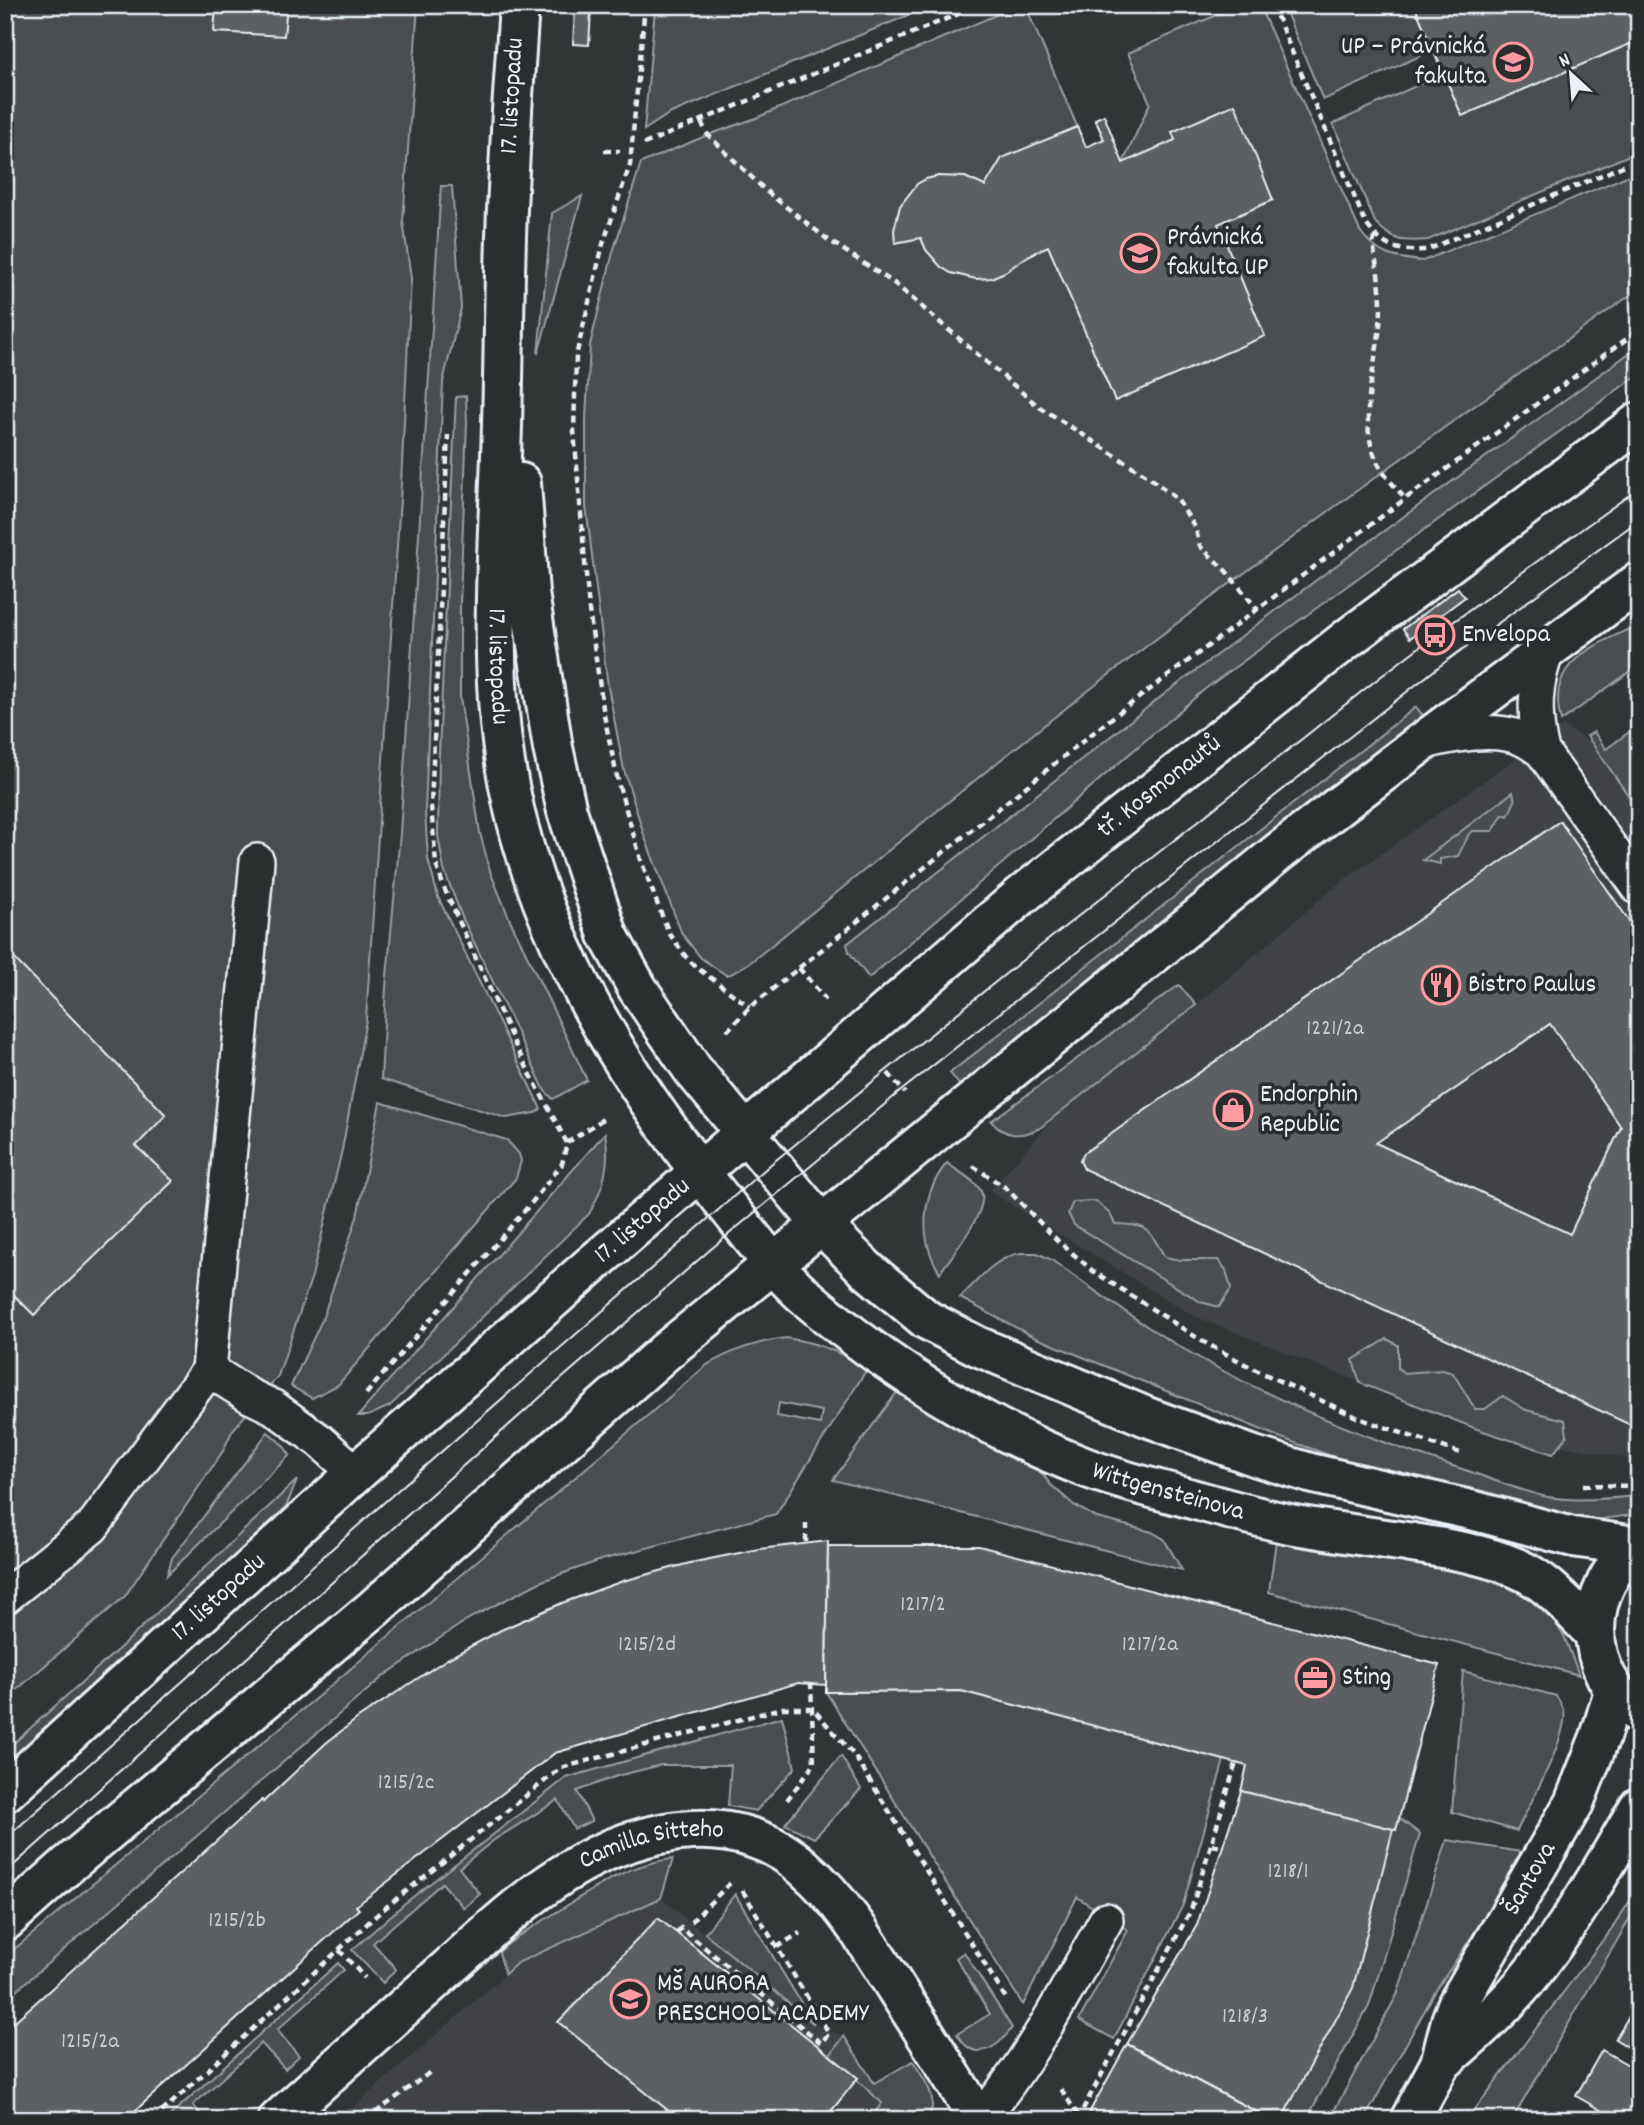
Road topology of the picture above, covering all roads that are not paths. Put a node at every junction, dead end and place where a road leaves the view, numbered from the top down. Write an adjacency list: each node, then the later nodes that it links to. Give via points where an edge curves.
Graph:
1 (519, 5): 2 (street, 17. listopadu)
2 (504, 314): 11 (street, 17. listopadu, via 529,593 567,811 619,958 670,1040); 12 (street, 17. listopadu, via 495,611 509,787 532,871 568,957 627,1071)
3 (1639, 422): 11 (street, tř. Kosmonautů, via 1351,636 1022,895)
4 (1639, 582): 6 (street)
5 (1639, 606): 6 (lane)
6 (1560, 640): 7 (street); 8 (lane, via 1537,682 1536,730)
7 (1421, 743): 8 (lane, via 1454,734 1502,734 1523,738); 13 (street)
8 (1542, 751): 10 (lane)
9 (257, 861): 15 (lane)
10 (1639, 888)
11 (744, 1133): 12 (street, tř. Kosmonautů); 13 (street, 17. listopadu)
12 (699, 1172): 14 (street, Wittgensteinova); 16 (street, 17. listopadu)
13 (822, 1224): 14 (street); 17 (street, via 867,1270 927,1320 977,1346 1147,1416 1310,1472 1573,1537)
14 (773, 1264): 19 (street, Wittgensteinova, via 807,1298 895,1366 1050,1453 1103,1474 1237,1511 1438,1547 1509,1565 1546,1585); 24 (street)
15 (209, 1370): 16 (lane, via 273,1407); 18 (lane, via 92,1527)
16 (356, 1473): 21 (street, 17. listopadu)
17 (1638, 1546): 19 (street, via 1618,1563 1604,1584)
18 (5, 1597)
19 (1594, 1633): 20 (street, via 1599,1663)
20 (1626, 1702): 25 (street, Šantova, via 1600,1737 1574,1803 1458,2003)
21 (5, 1792)
22 (1639, 1807): 25 (street, Šantova, via 1574,1916 1524,1983)
23 (1106, 1920): 27 (lane, via 1034,2046)
24 (5, 1921)
25 (1440, 2064): 28 (street, Šantova)
26 (278, 2120): 27 (street, Camilla Sitteho, via 551,1882 592,1856 630,1840 706,1829 728,1831 775,1847 818,1880 869,1945)
27 (980, 2120)
28 (1410, 2120)

